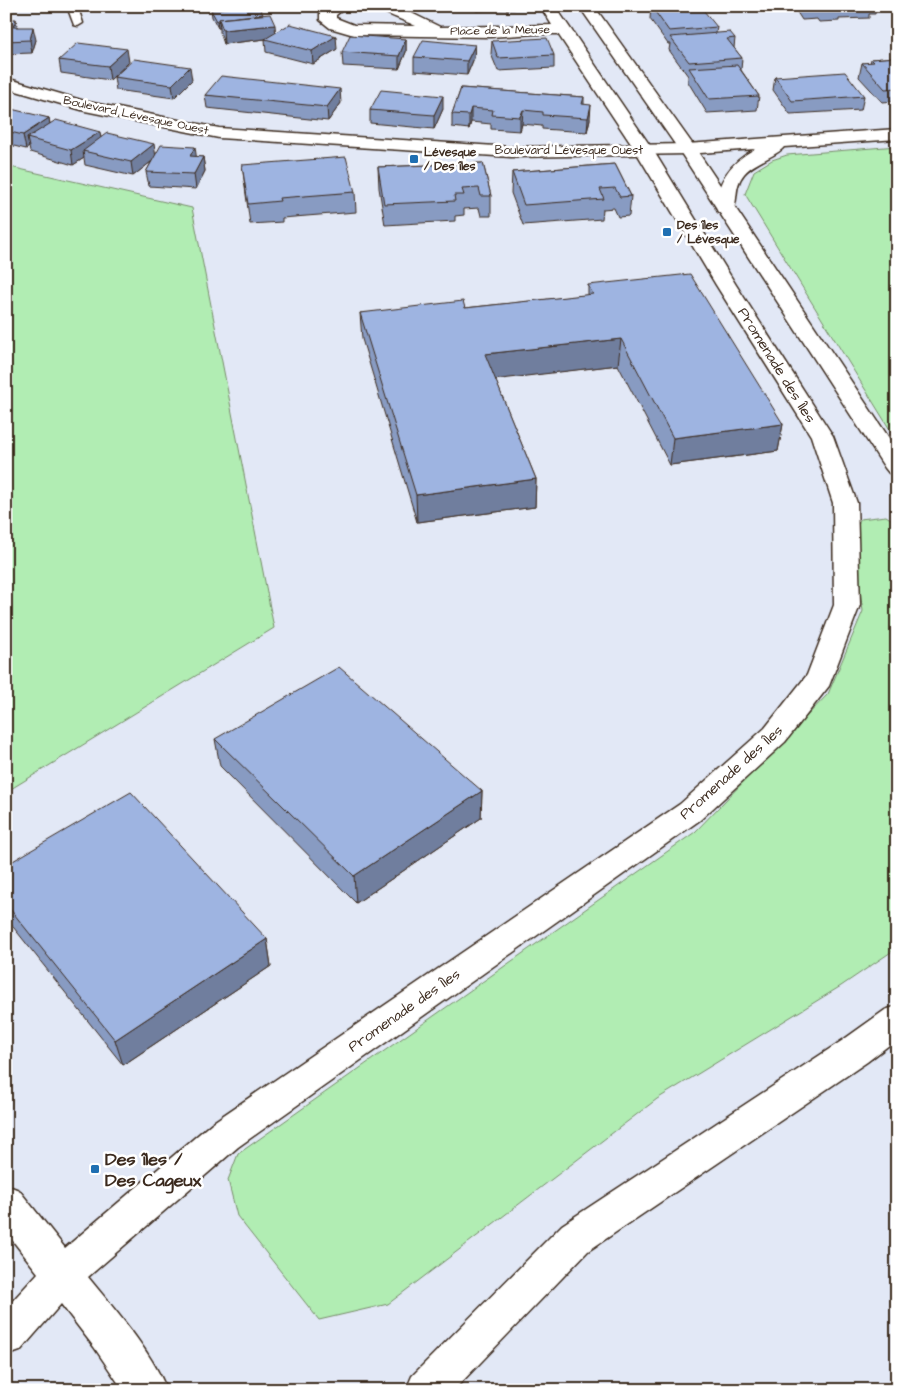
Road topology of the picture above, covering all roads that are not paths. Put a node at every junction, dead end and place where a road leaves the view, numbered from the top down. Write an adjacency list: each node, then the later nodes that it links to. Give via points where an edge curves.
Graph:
1 (91, 6): 6 (lane, via 73,9)
2 (340, 6): 7 (street, Place de la Meuse, via 328,13 328,20 336,26 381,32)
3 (381, 6): 7 (street, Place de la Meuse)
4 (547, 6): 8 (street, Promenade des Îles)
5 (586, 6): 12 (street)
6 (78, 24)
7 (437, 30): 8 (street, Place de la Meuse)
8 (562, 30): 13 (street, Promenade des Îles)
9 (6, 83): 13 (street, Boulevard Lévesque Ouest, via 86,106 219,132 511,152)
10 (897, 134): 11 (street, Boulevard Lévesque Ouest)
11 (789, 142): 12 (street, Boulevard Lévesque Ouest); 14 (street, via 767,150 739,167 730,177 724,198)
12 (687, 149): 13 (street, Boulevard Lévesque Ouest); 14 (street)
13 (644, 150): 18 (street, Promenade des Îles, via 822,436 845,503 847,605 819,679 775,735 690,812 225,1135)
14 (725, 208): 15 (street)
15 (897, 468)
16 (897, 1020): 21 (street, via 575,1238)
17 (6, 1202): 18 (street)
18 (62, 1275): 19 (street, Promenade des Îles); 20 (street, via 108,1333)
19 (6, 1336)
20 (147, 1390)
21 (426, 1390)

